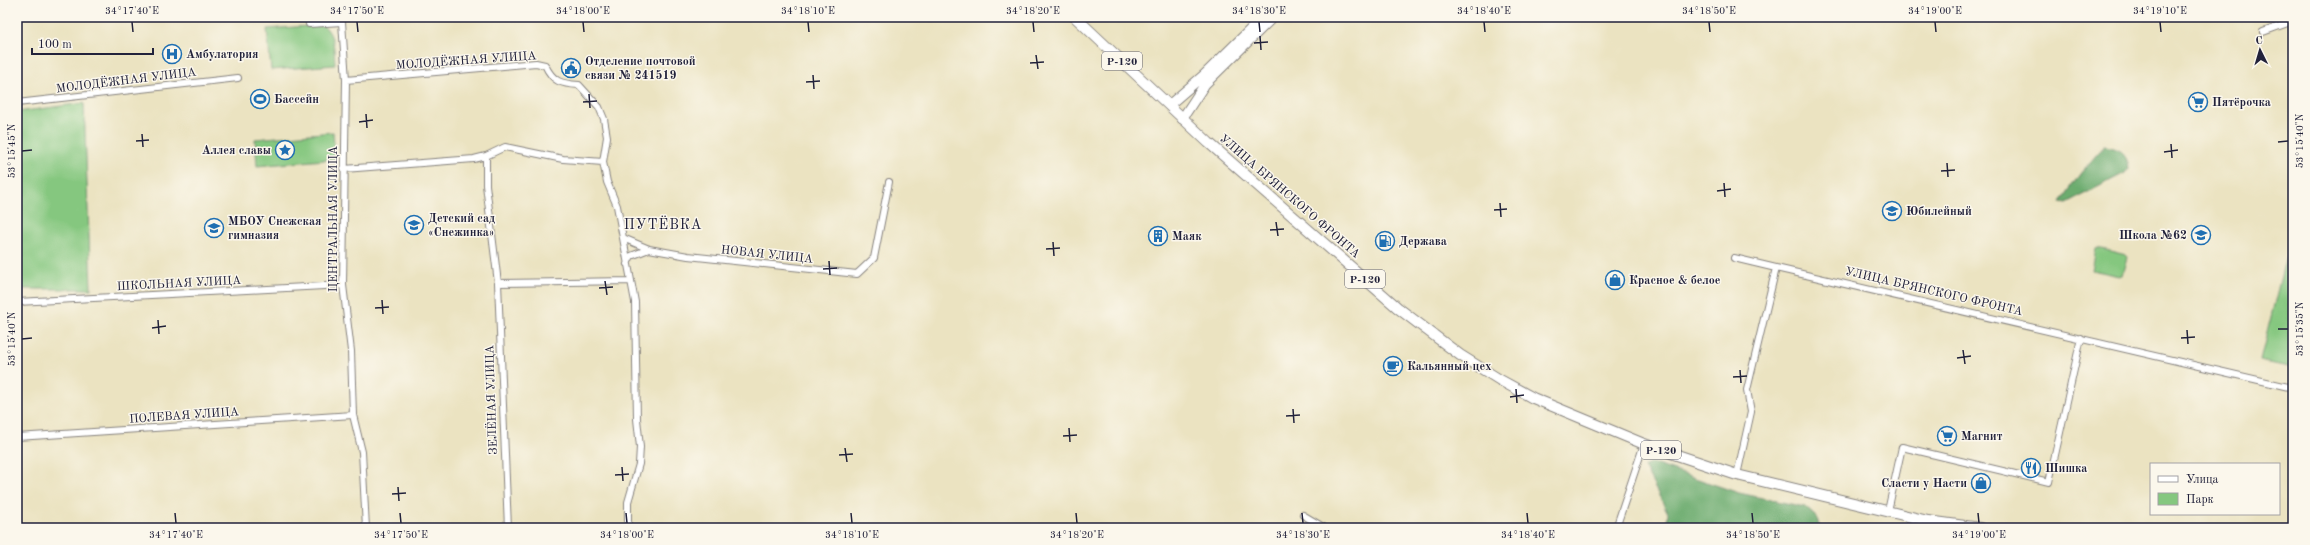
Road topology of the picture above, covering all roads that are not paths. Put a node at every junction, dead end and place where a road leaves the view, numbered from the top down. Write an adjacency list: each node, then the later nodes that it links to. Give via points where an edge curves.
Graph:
1 (308, 17): 8 (street, ЦЕНТРАЛЬНАЯ УЛИЦА, via 309,24 342,22)
2 (1075, 17): 10 (main road, Р-120)
3 (1263, 17): 10 (main road, via 1204,75)
4 (1273, 17): 11 (main road, via 1205,84)
5 (2293, 21): 6 (street)
6 (2263, 32)
7 (238, 78): 9 (street, МОЛОДЁЖНАЯ УЛИЦА)
8 (346, 80): 13 (street, МОЛОДЁЖНАЯ УЛИЦА, via 545,65 555,81 579,85 599,108 604,119 607,142); 14 (street, ЦЕНТРАЛЬНАЯ УЛИЦА)
9 (17, 103)
10 (1169, 105): 11 (main road, УЛИЦА БРЯНСКОГО ФРОНТА / Р-120)
11 (1182, 119): 29 (main road, УЛИЦА БРЯНСКОГО ФРОНТА / Р-120, via 1398,308 1466,359 1533,398)
12 (486, 156): 13 (street, via 505,147 563,159); 14 (street, via 399,166); 22 (street, ЗЕЛЁНАЯ УЛИЦА, via 486,185)
13 (602, 162): 16 (street)
14 (344, 169): 23 (street, ЦЕНТРАЛЬНАЯ УЛИЦА)
15 (889, 182): 17 (street, НОВАЯ УЛИЦА, via 874,258 858,274 688,256)
16 (623, 238): 17 (street, НОВАЯ УЛИЦА); 19 (street)
17 (649, 249): 19 (street, via 631,256)
18 (1734, 258): 20 (street, УЛИЦА БРЯНСКОГО ФРОНТА)
19 (627, 265): 21 (street)
20 (1776, 268): 25 (street, УЛИЦА БРЯНСКОГО ФРОНТА); 30 (street, via 1747,390 1751,412)
21 (630, 280): 22 (street); 36 (street, via 635,302 639,464 628,502)
22 (498, 283): 35 (street, ЗЕЛЁНАЯ УЛИЦА)
23 (343, 285): 24 (street, ШКОЛЬНАЯ УЛИЦА); 27 (street, ЦЕНТРАЛЬНАЯ УЛИЦА)
24 (17, 302)
25 (2081, 338): 26 (street, УЛИЦА БРЯНСКОГО ФРОНТА); 31 (street, via 2049,482 1902,447)
26 (2293, 388)
27 (353, 415): 28 (street, ПОЛЕВАЯ УЛИЦА); 34 (street, ЦЕНТРАЛЬНАЯ УЛИЦА, via 362,452)
28 (17, 437)
29 (1644, 444): 30 (main road, УЛИЦА БРЯНСКОГО ФРОНТА / Р-120); 38 (street)
30 (1737, 475): 31 (main road, УЛИЦА БРЯНСКОГО ФРОНТА / Р-120)
31 (1888, 511): 33 (main road, УЛИЦА БРЯНСКОГО ФРОНТА / Р-120)
32 (1303, 514): 37 (street)
33 (1928, 521): 39 (main road, УЛИЦА БРЯНСКОГО ФРОНТА); 40 (main road, УЛИЦА БРЯНСКОГО ФРОНТА / Р-120)
34 (366, 528)
35 (508, 528)
36 (628, 528)
37 (1325, 528)
38 (1616, 528)
39 (1944, 528)
40 (1980, 528)

